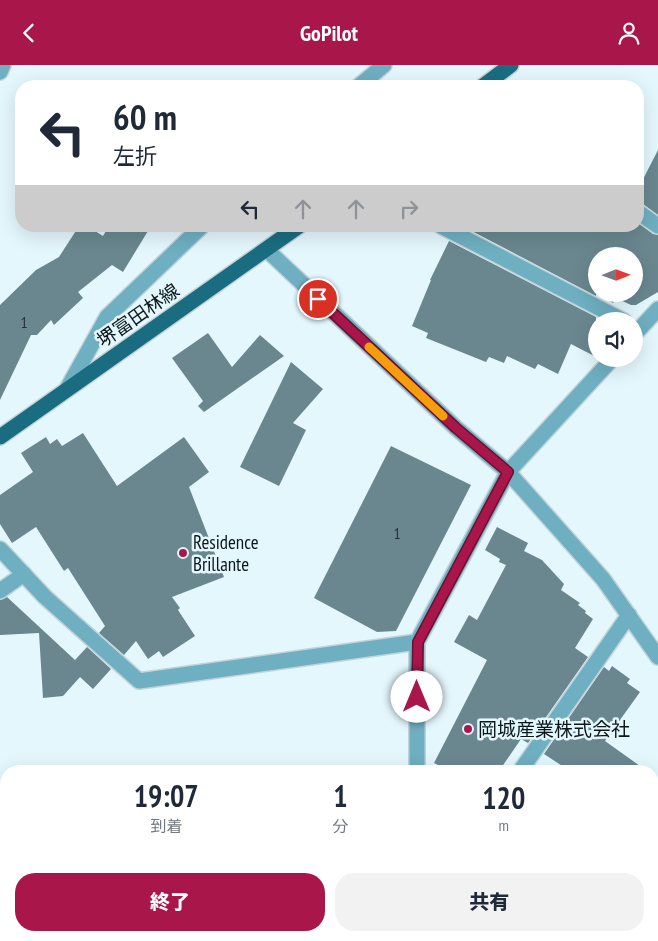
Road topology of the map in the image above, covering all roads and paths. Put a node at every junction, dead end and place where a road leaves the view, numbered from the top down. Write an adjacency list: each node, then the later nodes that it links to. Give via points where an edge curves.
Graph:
1 (3, 65): 4 (street)
2 (384, 65): 5 (street)
3 (511, 65): 6 (main road)
4 (0, 72)
5 (366, 80)
6 (491, 80)
7 (644, 217): 8 (street)
8 (658, 225)
9 (196, 232): 17 (street, via 107,317)
10 (292, 232): 12 (main road, 堺富田林線)
11 (453, 232): 14 (street)
12 (267, 250): 17 (main road, 堺富田林線); 19 (street, via 456,428)
13 (658, 309): 15 (street)
14 (607, 312)
15 (643, 323)
16 (605, 367): 19 (street)
17 (67, 389): 18 (main road, 堺富田林線)
18 (0, 437)
19 (508, 472): 23 (street, via 603,579); 24 (street)
20 (0, 549): 21 (street)
21 (24, 574): 22 (street); 24 (street, via 139,681)
22 (0, 591)
23 (629, 615): 25 (street); 27 (street)
24 (418, 642): 26 (street)
25 (658, 657)
26 (417, 765)
27 (525, 765)

